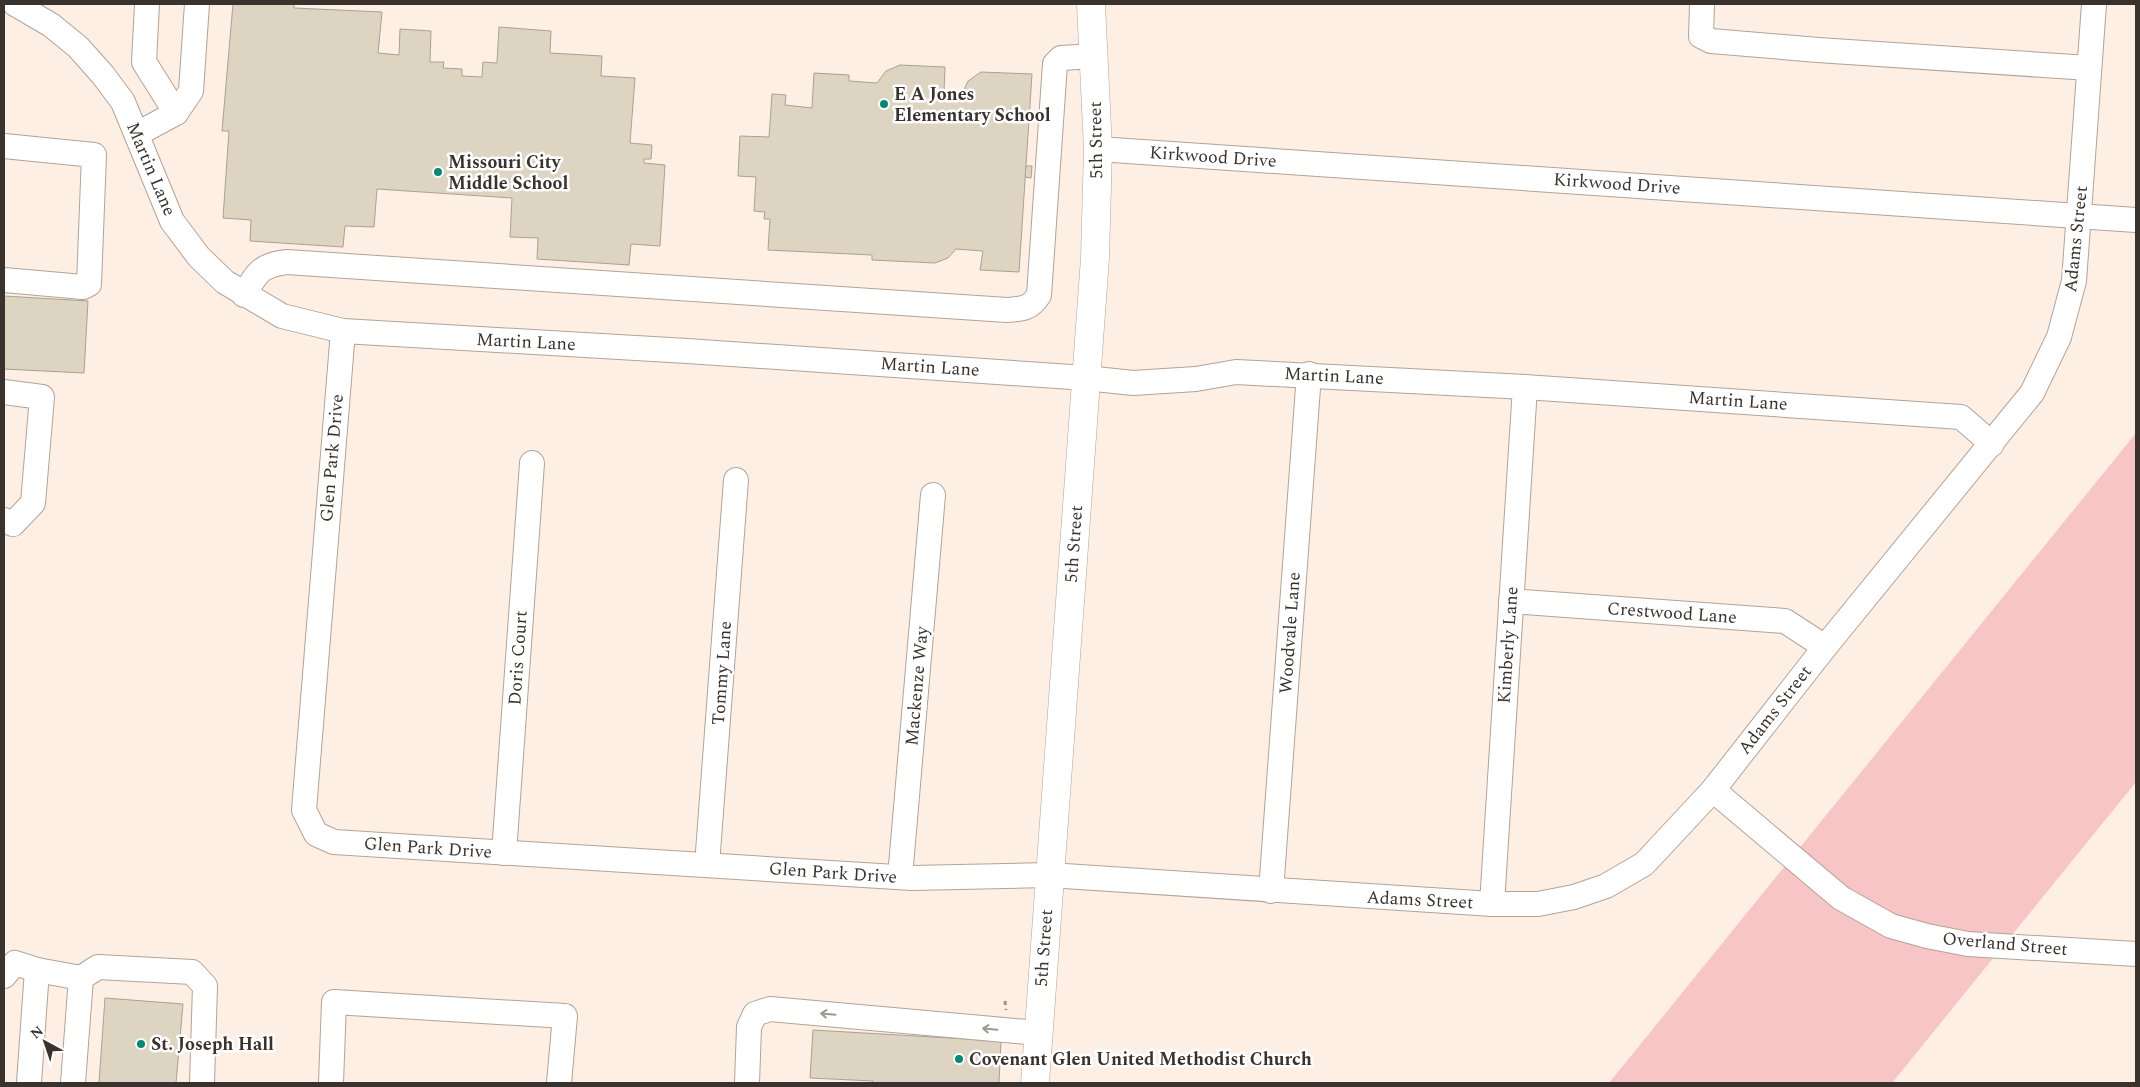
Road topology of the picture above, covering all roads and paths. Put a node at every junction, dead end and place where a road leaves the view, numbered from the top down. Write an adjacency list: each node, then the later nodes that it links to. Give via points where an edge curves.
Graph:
1 (15, 4): 10 (street, Martin Lane, via 51,25 78,47 123,102)
2 (146, 4): 9 (street, via 144,62)
3 (197, 4): 9 (street, via 191,91)
4 (1092, 4): 7 (main road, 5th Street)
5 (1702, 4): 8 (street, via 1701,36 1711,41)
6 (2094, 4): 8 (street, Adams Street)
7 (1094, 56): 12 (main road, 5th Street); 16 (street, via 1061,58 1055,64 1039,296 1032,305 1020,309 286,262 264,267)
8 (2089, 68): 13 (street, Adams Street)
9 (176, 113): 10 (street)
10 (137, 134): 16 (street, Martin Lane, via 172,221 199,257)
11 (4, 146): 15 (street, via 94,155 89,284 83,288)
12 (1098, 149): 13 (street, Kirkwood Drive); 19 (main road, 5th Street, via 1095,258)
13 (2080, 216): 14 (street, Kirkwood Drive); 22 (street, Adams Street, via 2074,281 2060,337 2032,393)
14 (2136, 220)
15 (4, 280)
16 (244, 295): 17 (street, Martin Lane, via 282,316)
17 (343, 331): 19 (street, Martin Lane); 30 (street, Glen Park Drive, via 304,810 316,834 334,842)
18 (1309, 374): 19 (street, Martin Lane, via 1236,372 1196,379 1133,382); 20 (street, Martin Lane); 34 (street, Woodvale Lane)
19 (1086, 378): 32 (main road, 5th Street)
20 (1525, 387): 22 (street, Martin Lane, via 1961,417); 27 (street, Kimberly Lane)
21 (4, 392): 26 (street, via 42,397 33,503 13,524)
22 (1992, 444): 28 (street, Adams Street)
23 (532, 463): 30 (street, Doris Court)
24 (736, 480): 31 (street, Tommy Lane)
25 (933, 496): 33 (street, Mackenze Way)
26 (4, 520)
27 (1511, 601): 28 (street, Crestwood Lane, via 1785,621); 35 (street, Kimberly Lane)
28 (1825, 647): 29 (street, Adams Street)
29 (1713, 790): 35 (street, Adams Street, via 1644,864 1606,886 1538,904); 36 (street, Overland Street, via 1841,898 1892,926 1968,944)
30 (504, 853): 31 (street, Glen Park Drive)
31 (707, 865): 33 (street, Glen Park Drive)
32 (1049, 876): 33 (street, Glen Park Drive); 34 (street, Adams Street); 40 (main road, 5th Street)
33 (900, 877)
34 (1271, 891): 35 (street, Adams Street)
35 (1492, 904)
36 (2136, 954)
37 (36, 970): 38 (street, via 15,963); 39 (street); 41 (street)
38 (4, 976)
39 (81, 978): 42 (street); 43 (street, via 98,967 192,972 205,986)
40 (1038, 1033): 46 (street, one-way to 46, via 770,1009 755,1014 749,1027); 47 (main road, 5th Street)
41 (29, 1083)
42 (73, 1083)
43 (202, 1083)
44 (331, 1083): 45 (street, via 334,1002 565,1016)
45 (559, 1083)
46 (747, 1083)
47 (1035, 1083)

